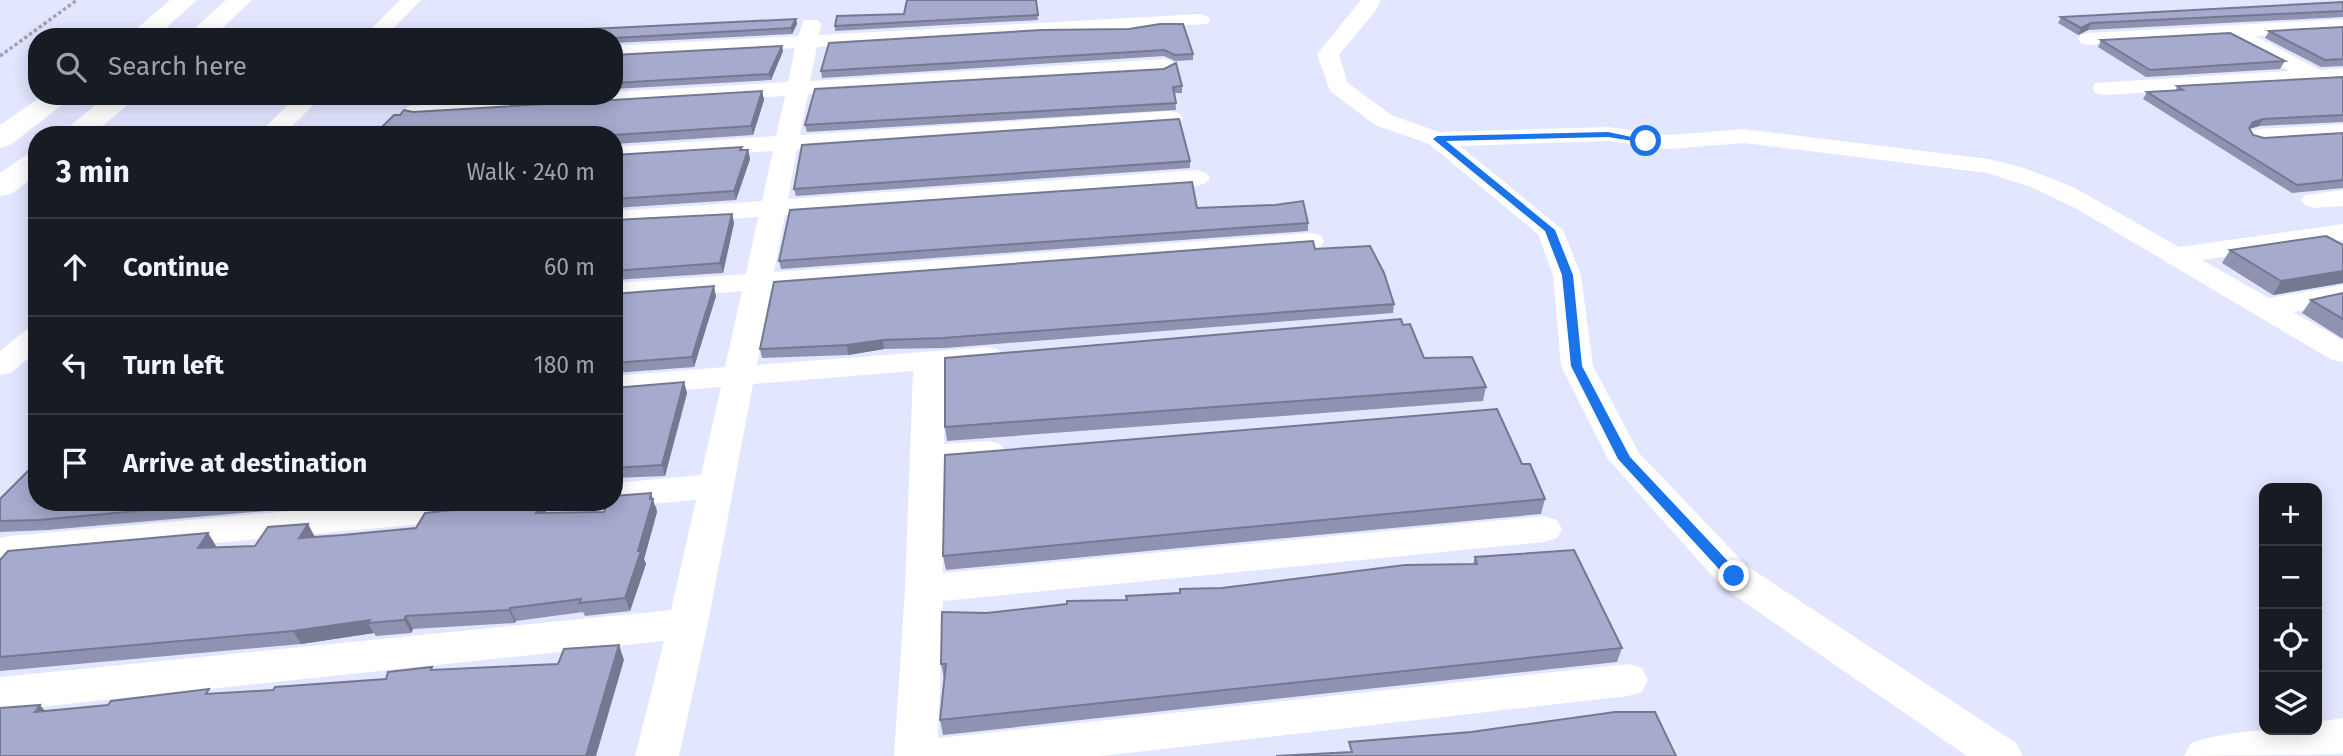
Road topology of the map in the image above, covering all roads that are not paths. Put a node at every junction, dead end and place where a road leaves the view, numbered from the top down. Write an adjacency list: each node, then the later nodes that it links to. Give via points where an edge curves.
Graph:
1 (185, 0): 8 (highway)
2 (240, 0): 9 (highway)
3 (411, 0): 10 (street)
4 (1371, 0): 33 (street, via 1328,54 1338,86 1383,120)
5 (2195, 13): 11 (street)
6 (1200, 20): 12 (street)
7 (2343, 25): 11 (street)
8 (151, 28)
9 (208, 28)
10 (382, 28)
11 (2229, 31): 13 (street); 17 (street)
12 (809, 32): 14 (street); 19 (street)
13 (2088, 39)
14 (623, 51)
15 (1164, 66): 19 (street)
16 (2343, 75): 17 (street)
17 (2316, 76): 18 (street); 20 (street)
18 (2103, 88)
19 (797, 89): 21 (street); 34 (street)
20 (2343, 91)
21 (623, 99)
22 (47, 105): 32 (highway)
23 (112, 105): 28 (highway)
24 (301, 105): 29 (street)
25 (520, 105): 26 (street)
26 (416, 111)
27 (1171, 118): 34 (street)
28 (85, 126)
29 (279, 126)
30 (2343, 131): 31 (street)
31 (2259, 136)
32 (0, 139)
33 (1437, 139): 45 (street, via 1596,134 1669,142 1744,136 1989,166 2035,178 2090,204); 72 (street, via 1550,230 1567,275 1577,366 1625,459 1734,576)
34 (786, 143): 35 (street); 41 (street)
35 (623, 154)
36 (28, 167): 38 (highway)
37 (1197, 178): 41 (street)
38 (0, 187)
39 (2343, 198): 40 (street)
40 (2314, 200)
41 (773, 209): 42 (street); 46 (street)
42 (623, 218)
43 (2343, 232): 45 (street)
44 (1310, 241): 46 (street)
45 (2175, 256): 49 (street)
46 (758, 280): 47 (street); 55 (street)
47 (623, 291)
48 (2343, 294): 49 (street)
49 (2265, 308): 51 (street)
50 (28, 343): 54 (street)
51 (2343, 353)
52 (1013, 354): 53 (street)
53 (929, 360): 55 (street); 58 (street)
54 (0, 366)
55 (738, 376): 56 (street); 59 (street)
56 (623, 385)
57 (1022, 450): 58 (street)
58 (927, 457): 64 (street)
59 (716, 486): 60 (street); 65 (street)
60 (623, 494)
61 (433, 511): 63 (street)
62 (1544, 529): 64 (street)
63 (9, 549)
64 (924, 589): 70 (street)
65 (688, 623): 67 (street); 69 (street)
66 (1628, 680): 71 (street)
67 (0, 694)
68 (2343, 736): 73 (street)
69 (657, 756)
70 (916, 756)
71 (938, 756)
72 (2001, 756)
73 (2206, 756)

